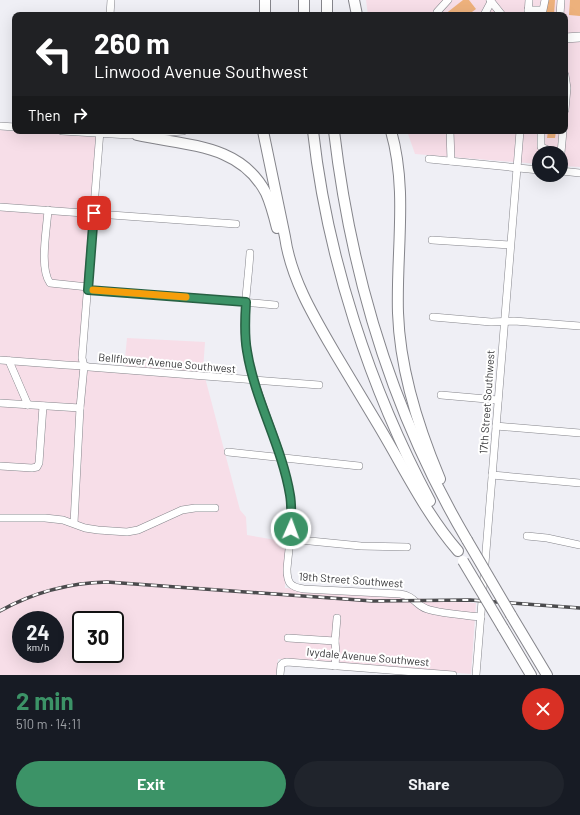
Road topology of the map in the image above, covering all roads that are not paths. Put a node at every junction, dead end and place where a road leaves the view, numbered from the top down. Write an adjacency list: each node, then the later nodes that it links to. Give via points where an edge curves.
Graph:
1 (111, 0): 11 (street)
2 (265, 0): 12 (highway)
3 (304, 0): 13 (highway)
4 (327, 0): 14 (highway)
5 (354, 0): 15 (highway)
6 (448, 0): 16 (street)
7 (529, 0): 19 (street)
8 (545, 0): 20 (street)
9 (561, 0): 21 (street)
10 (490, 1): 17 (street); 18 (street)
11 (110, 12)
12 (265, 12)
13 (304, 12)
14 (327, 12)
15 (356, 12)
16 (437, 12)
17 (485, 12)
18 (498, 12)
19 (528, 12)
20 (543, 12)
21 (560, 12)
22 (580, 37): 23 (main road)
23 (568, 38)
24 (0, 126): 25 (street)
25 (12, 127)
26 (99, 134): 48 (street)
27 (124, 134): 37 (street)
28 (149, 134): 37 (street)
29 (264, 134): 53 (highway)
30 (313, 134): 87 (highway, via 336,253 363,346 394,428)
31 (334, 134): 84 (highway, via 342,196 351,240 381,349 416,441 445,502)
32 (392, 134): 84 (highway, via 398,162 399,183 398,312 401,353 421,428)
33 (450, 134): 41 (street)
34 (520, 134): 42 (street, 17th Street Southwest)
35 (541, 134): 38 (street)
36 (563, 134): 39 (street)
37 (137, 135): 53 (highway, via 216,150 240,163 265,192)
38 (542, 146)
39 (562, 146)
40 (429, 159): 41 (street)
41 (451, 161): 42 (street)
42 (517, 168): 43 (street); 51 (street, 17th Street Southwest)
43 (532, 169)
44 (568, 172): 45 (street)
45 (580, 173)
46 (0, 207): 47 (street)
47 (48, 210): 48 (street); 54 (street, via 44,258 47,279 50,283)
48 (94, 213): 49 (street); 54 (street)
49 (236, 224)
50 (432, 240): 51 (street)
51 (510, 245): 58 (street, 17th Street Southwest)
52 (250, 253): 55 (street, 19th Street Southwest)
53 (288, 254): 87 (highway, via 300,289 321,329 442,533)
54 (88, 289): 55 (street); 62 (street, via 82,358)
55 (246, 302): 56 (street); 63 (street, 19th Street Southwest, via 246,343)
56 (274, 305)
57 (433, 318): 58 (street)
58 (504, 322): 59 (street); 66 (street, 17th Street Southwest)
59 (580, 326)
60 (0, 360): 61 (street, Bellflower Avenue Southwest)
61 (9, 361): 62 (street, Bellflower Avenue Southwest); 68 (street)
62 (84, 366): 63 (street, Bellflower Avenue Southwest); 70 (street)
63 (254, 381): 64 (street, Bellflower Avenue Southwest); 74 (street, 19th Street Southwest)
64 (319, 386)
65 (441, 395): 66 (street)
66 (498, 400): 71 (street, 17th Street Southwest)
67 (0, 403): 68 (street)
68 (28, 405): 69 (street)
69 (43, 406): 70 (street); 75 (street, via 37,467)
70 (80, 408): 81 (street)
71 (496, 426): 72 (street); 77 (street, 17th Street Southwest)
72 (580, 432)
73 (228, 452): 74 (street)
74 (281, 458): 76 (street); 83 (street, 19th Street Southwest, via 290,496)
75 (0, 466)
76 (359, 466)
77 (492, 475): 78 (street); 88 (street, 17th Street Southwest)
78 (580, 483)
79 (215, 508): 81 (street, via 182,510 138,530 127,532 98,530)
80 (0, 518): 81 (street, via 45,518)
81 (74, 524)
82 (527, 536): 85 (street)
83 (290, 539): 86 (street, via 360,546); 88 (street, 19th Street Southwest, via 287,576 289,583 295,588 400,594 409,596 428,609)
84 (467, 540): 97 (highway, bridge)
85 (580, 545)
86 (407, 547)
87 (458, 552): 96 (highway, bridge)
88 (481, 617): 95 (street, 17th Street Southwest)
89 (337, 618): 91 (street)
90 (288, 638): 91 (street)
91 (335, 641): 92 (street)
92 (335, 666): 93 (street, Ivydale Avenue Southwest, via 282,663); 94 (street, Ivydale Avenue Southwest)
93 (280, 675)
94 (453, 675)
95 (476, 675)
96 (531, 675)
97 (547, 675)

